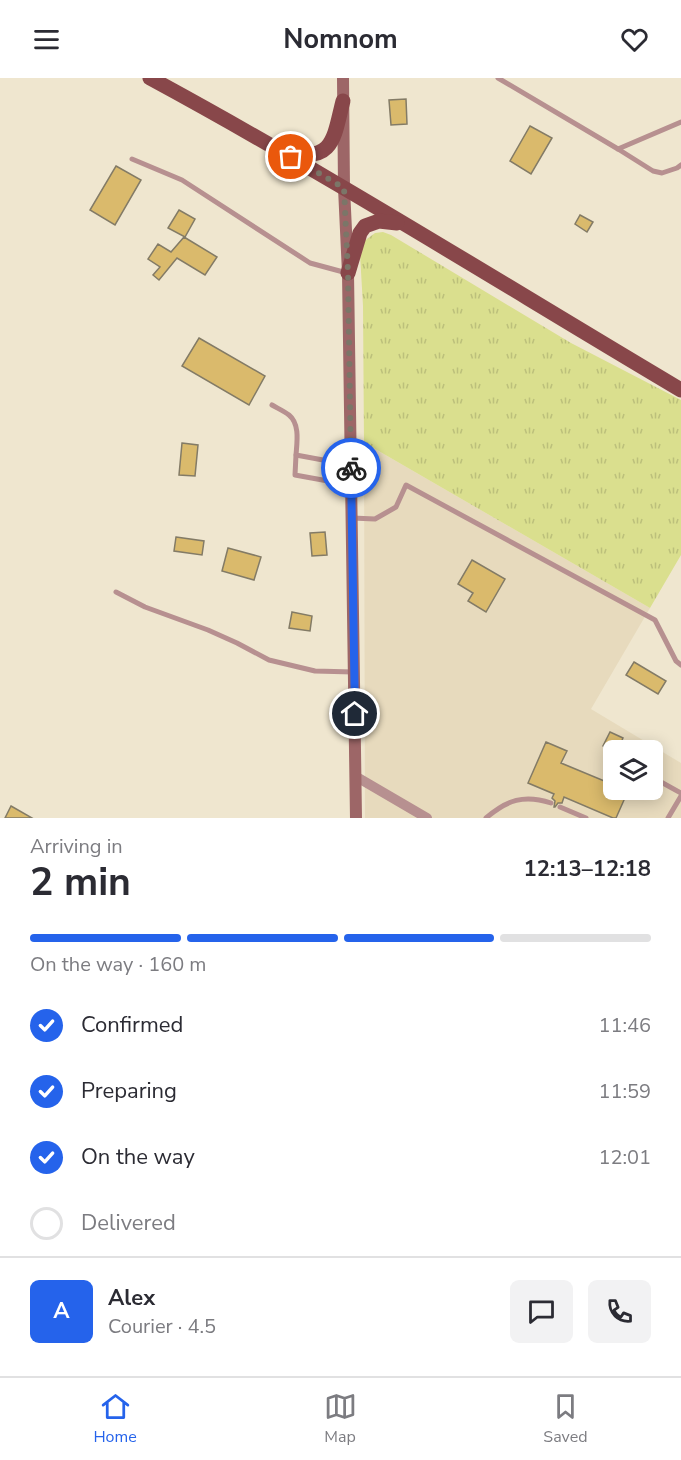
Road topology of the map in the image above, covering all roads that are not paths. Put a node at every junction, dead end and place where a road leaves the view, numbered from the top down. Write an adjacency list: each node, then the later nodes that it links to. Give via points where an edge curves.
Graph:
1 (150, 78): 6 (main road)
2 (343, 78): 4 (main road)
3 (498, 78): 7 (lane)
4 (343, 101): 6 (main road, via 326,150 299,155); 10 (main road)
5 (681, 122): 7 (lane)
6 (274, 147): 10 (main road)
7 (618, 149): 9 (lane, via 653,171 662,173)
8 (132, 159): 12 (lane, via 183,180 310,263)
9 (681, 165)
10 (344, 188): 11 (main road); 12 (main road)
11 (410, 228): 12 (main road, via 379,221 364,225); 13 (main road)
12 (348, 273): 16 (main road)
13 (681, 390)
14 (272, 405): 15 (lane, via 291,416 295,424)
15 (296, 455): 16 (lane, via 323,460); 17 (lane, via 295,475)
16 (351, 455): 17 (main road)
17 (352, 482): 18 (main road)
18 (352, 518): 20 (lane, via 375,519 396,507 406,484 655,620); 21 (main road)
19 (116, 592): 21 (lane, via 269,660 315,671)
20 (681, 665)
21 (354, 672): 22 (main road)
22 (355, 776): 27 (main road); 28 (street)
23 (663, 783): 24 (lane)
24 (681, 794): 31 (lane)
25 (551, 803): 29 (lane, via 530,798 514,800)
26 (560, 807): 30 (lane)
27 (356, 818)
28 (427, 818)
29 (486, 818)
30 (586, 818)
31 (668, 818)

